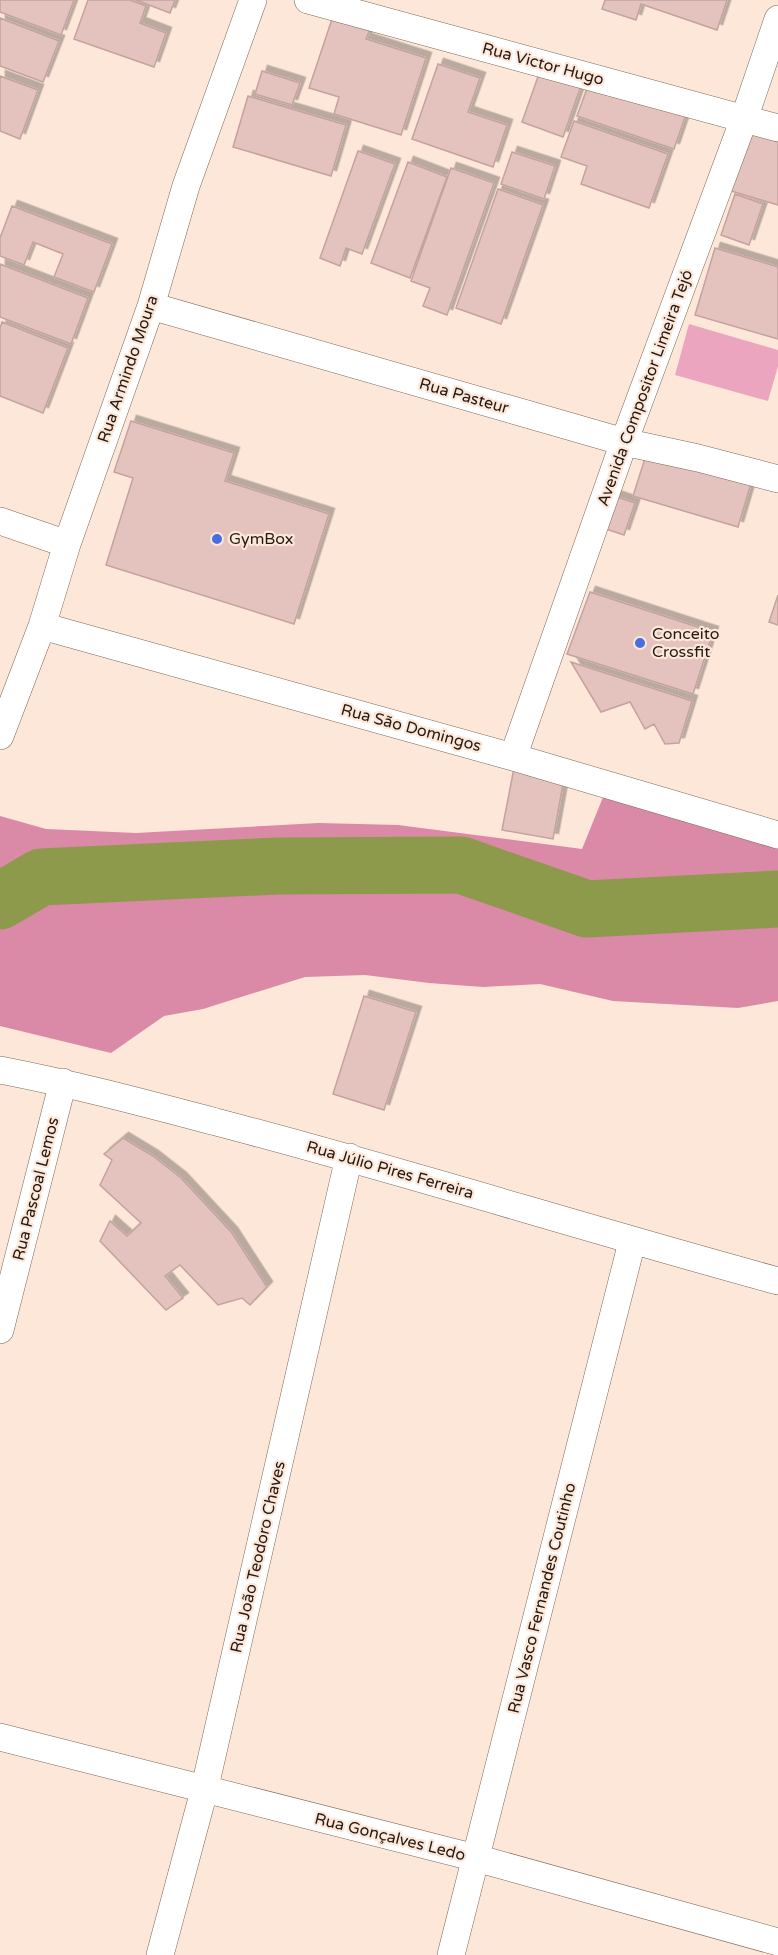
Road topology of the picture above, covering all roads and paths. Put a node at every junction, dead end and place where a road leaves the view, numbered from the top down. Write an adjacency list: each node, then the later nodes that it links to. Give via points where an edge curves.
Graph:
1 (253, 0): 6 (street, Rua Armindo Moura, via 186,186)
2 (308, 0): 4 (street, Rua Victor Hugo)
3 (778, 19): 4 (street, Avenida Compositor Limeira Tejó)
4 (744, 119): 5 (street, Rua Victor Hugo); 7 (street, Avenida Compositor Limeira Tejó)
5 (778, 128)
6 (151, 306): 7 (street, Rua Pasteur); 10 (street, Rua Armindo Moura)
7 (624, 441): 8 (street, Rua Pasteur); 13 (street, Avenida Compositor Limeira Tejó)
8 (778, 479)
9 (0, 521): 10 (street)
10 (67, 544): 11 (street, Rua Armindo Moura)
11 (42, 626): 12 (street, Rua Armindo Moura); 13 (street, Rua São Domingos)
12 (0, 736)
13 (513, 757): 14 (street, Rua São Domingos)
14 (778, 835)
15 (0, 1070): 16 (street, Rua Júlio Pires Ferreira)
16 (63, 1082): 17 (street, Rua Júlio Pires Ferreira); 20 (street, Rua Pascoal Lemos)
17 (349, 1157): 18 (street, Rua Júlio Pires Ferreira); 22 (street, Rua João Teodoro Chaves)
18 (632, 1242): 19 (street, Rua Júlio Pires Ferreira); 23 (street, Rua Vasco Fernandes Coutinho)
19 (778, 1281)
20 (0, 1330)
21 (0, 1737): 22 (street, Rua Gonçalves Ledo)
22 (204, 1791): 23 (street, Rua Gonçalves Ledo); 25 (street, Rua João Teodoro Chaves)
23 (476, 1858): 24 (street, Rua Gonçalves Ledo); 26 (street, Rua Vasco Fernandes Coutinho)
24 (778, 1942)
25 (160, 1955)
26 (451, 1955)

